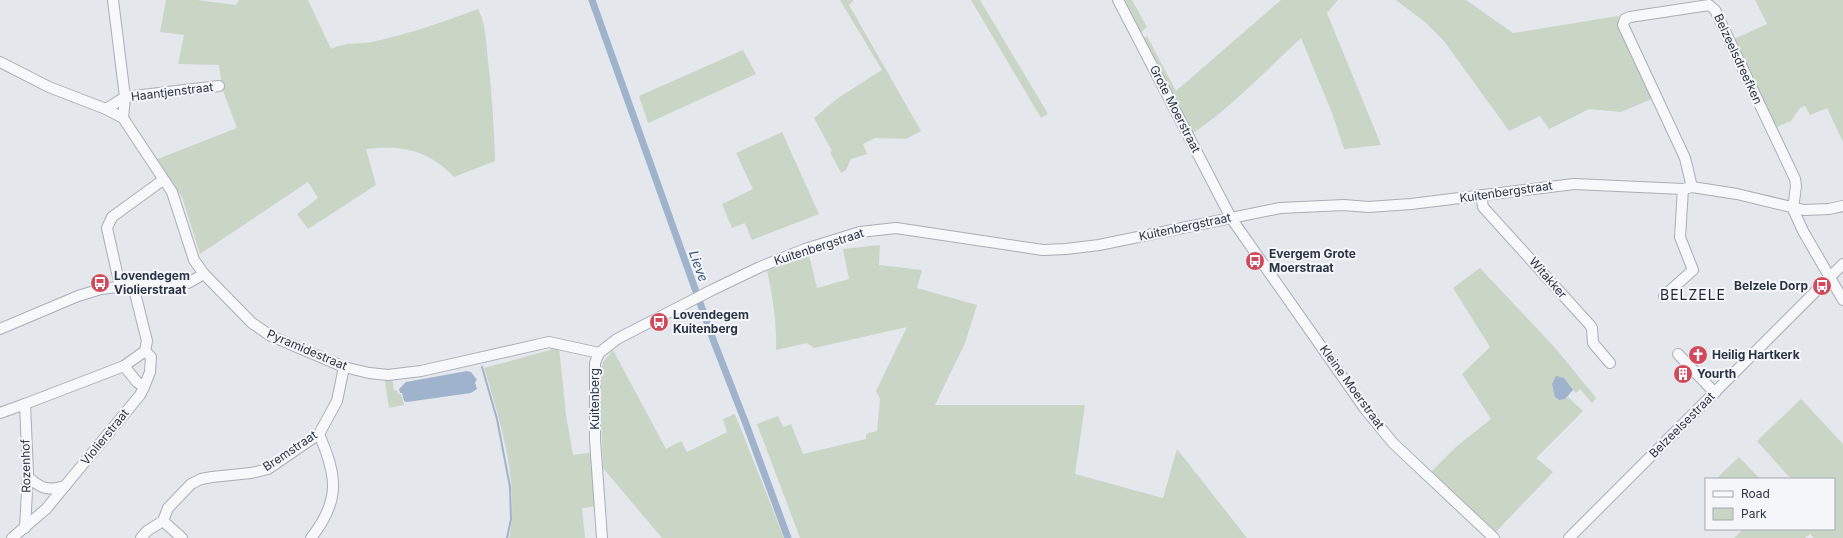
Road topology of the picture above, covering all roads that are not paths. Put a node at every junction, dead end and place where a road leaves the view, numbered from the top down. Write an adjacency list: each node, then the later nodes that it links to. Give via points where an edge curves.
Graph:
1 (113, 0): 6 (street, Haantjenstraat)
2 (1118, 0): 14 (street, Grote Moerstraat)
3 (1712, 3): 10 (street, Belzeelsdreefken, via 1630,17 1625,19 1623,25 1685,158); 13 (street, Belzeelsdreefken, via 1795,179)
4 (0, 62): 7 (street, Pyramidestraat, via 49,87)
5 (219, 86): 6 (street, Haantjenstraat)
6 (125, 98): 7 (street); 8 (street, Haantjenstraat)
7 (106, 109): 8 (street, Pyramidestraat)
8 (123, 118): 9 (street, Pyramidestraat)
9 (163, 180): 16 (street, Pyramidestraat, via 172,192 194,260); 19 (street, via 112,217 107,228)
10 (1688, 188): 11 (street, Kuitenbergstraat, via 1574,184); 13 (street, Kuitenbergstraat, via 1737,194); 20 (street, via 1680,237 1693,270)
11 (1481, 195): 14 (street, Kuitenbergstraat, via 1456,200 1368,207 1344,205 1280,208); 27 (street, Witakker, via 1483,207 1590,325 1593,343)
12 (1843, 206): 13 (street, via 1810,210)
13 (1793, 208): 17 (street)
14 (1231, 218): 21 (street, Kuitenbergstraat, via 1099,245 1043,250 914,230 881,228 805,249); 44 (street, Kleine Moerstraat, via 1365,409 1393,443)
15 (1843, 264): 17 (street)
16 (204, 274): 18 (street, via 188,283); 29 (street, Pyramidestraat, via 261,330)
17 (1829, 277): 22 (street); 31 (street, Belzeelsestraat)
18 (133, 285): 19 (street); 24 (street, via 147,341)
19 (120, 286): 23 (street, via 78,296)
20 (1664, 296)
21 (698, 297): 25 (street, Kuitenberg, via 617,339)
22 (1843, 300)
23 (0, 329)
24 (145, 351): 28 (street); 30 (street, Violierstraat, via 151,357 150,372)
25 (599, 353): 29 (street, Pyramidestraat, via 549,342 421,371 388,374); 43 (street, Kuitenberg, via 595,363 594,409)
26 (1678, 354): 31 (street)
27 (1610, 363)
28 (124, 366): 30 (street); 32 (street)
29 (344, 367): 34 (street, Bremstraat, via 337,401)
30 (144, 387): 36 (street, Violierstraat)
31 (1715, 393): 45 (street, Belzeelsestraat)
32 (25, 404): 33 (street); 35 (street, Rozenhof)
33 (0, 413)
34 (319, 434): 37 (street, Bremstraat, via 268,469 212,477 192,484 168,508); 42 (street, via 328,459 333,491 330,509)
35 (28, 477): 36 (street, via 44,488 53,490); 38 (street, Rozenhof)
36 (65, 486): 38 (street, Violierstraat)
37 (164, 521): 40 (street); 41 (street)
38 (26, 528): 39 (street, Violierstraat)
39 (12, 538)
40 (140, 538)
41 (182, 538)
42 (312, 538)
43 (602, 538)
44 (1494, 538)
45 (1569, 538)

